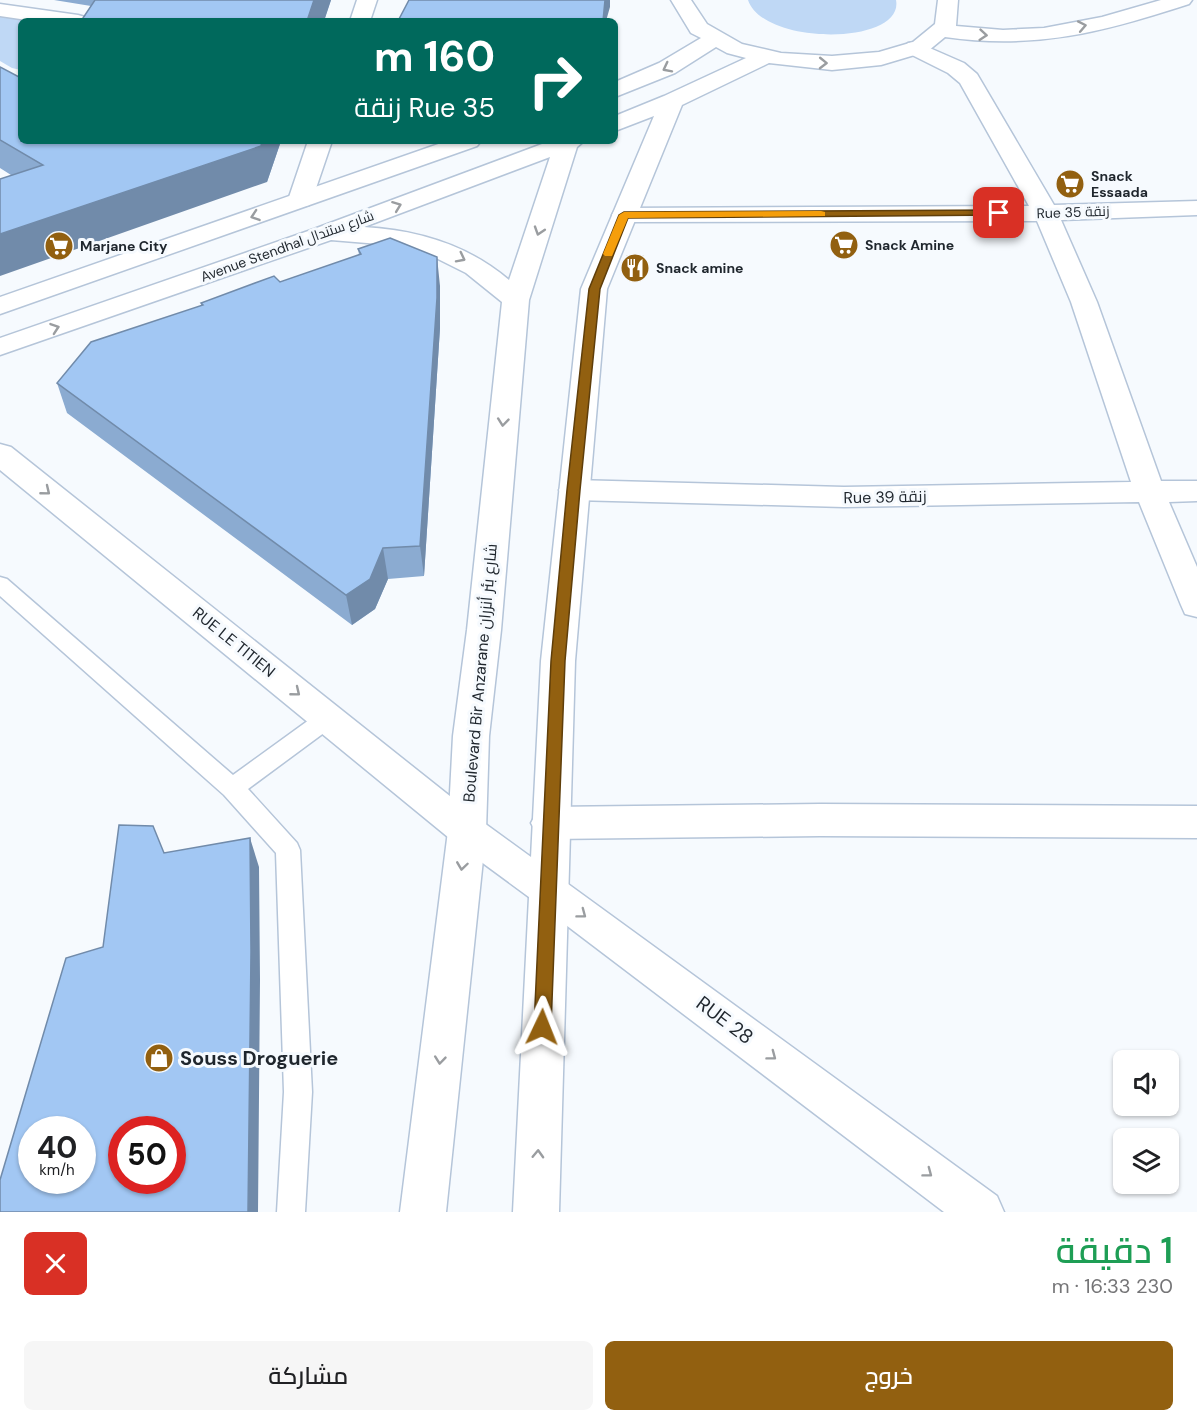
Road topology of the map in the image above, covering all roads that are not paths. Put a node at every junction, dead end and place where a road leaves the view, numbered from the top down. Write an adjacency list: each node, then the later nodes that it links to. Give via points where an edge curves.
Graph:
1 (367, 0): 7 (main road)
2 (681, 0): 9 (main road, via 692,21)
3 (948, 0): 8 (main road, via 949,17)
4 (1182, 0): 8 (main road, one-way to 4, via 985,36 1043,34)
5 (0, 10): 6 (main road)
6 (57, 18)
7 (361, 18)
8 (942, 30): 10 (main road)
9 (715, 39): 11 (main road); 12 (main road, one-way to 12, via 667,68)
10 (916, 48): 11 (main road, one-way to 10, via 847,63 885,58); 21 (main road, via 969,79)
11 (765, 57): 13 (main road)
12 (618, 89)
13 (672, 101): 14 (main road); 22 (main road)
14 (618, 123)
15 (319, 144): 19 (main road)
16 (460, 144): 19 (main road)
17 (564, 144): 23 (main road, Avenue Stendhal شارع ستندال, one-way to 17)
18 (568, 144): 24 (main road, Boulevard Bir Anzarane شارع بئر أنزران, one-way to 24)
19 (300, 200): 25 (main road, one-way to 25)
20 (1197, 208): 21 (main road, Rue 35 زنقة)
21 (1046, 213): 22 (main road, Rue 35 زنقة); 30 (main road, via 1084,302)
22 (624, 215): 28 (main road, via 594,289)
23 (323, 234): 24 (main road, one-way to 24, via 397,237 433,246 477,266); 26 (main road, Avenue Stendhal شارع ستندال, one-way to 23)
24 (516, 300): 37 (main road, Boulevard Bir Anzarane شارع بئر أنزران, one-way to 37, via 471,736)
25 (0, 306)
26 (0, 348)
27 (0, 454): 33 (main road, RUE LE TITIEN, one-way to 33)
28 (574, 490): 30 (main road, Rue 39 زنقة, via 844,498); 36 (main road, via 558,661)
29 (1197, 491): 30 (main road, Rue 39 زنقة)
30 (1150, 493): 32 (main road)
31 (0, 584): 34 (lane)
32 (1197, 605)
33 (328, 718): 34 (lane); 37 (main road, RUE LE TITIEN)
34 (232, 788): 39 (lane, via 288,850 298,1092)
35 (1197, 822): 36 (main road)
36 (550, 823): 38 (main road)
37 (467, 831): 38 (main road, RUE 28); 40 (main road, Boulevard Bir Anzarane شارع بئر أنزران, one-way to 40)
38 (547, 888): 41 (main road, one-way to 38); 42 (main road, RUE 28, one-way to 42)
39 (291, 1212)
40 (423, 1212)
41 (536, 1212)
42 (981, 1212)

